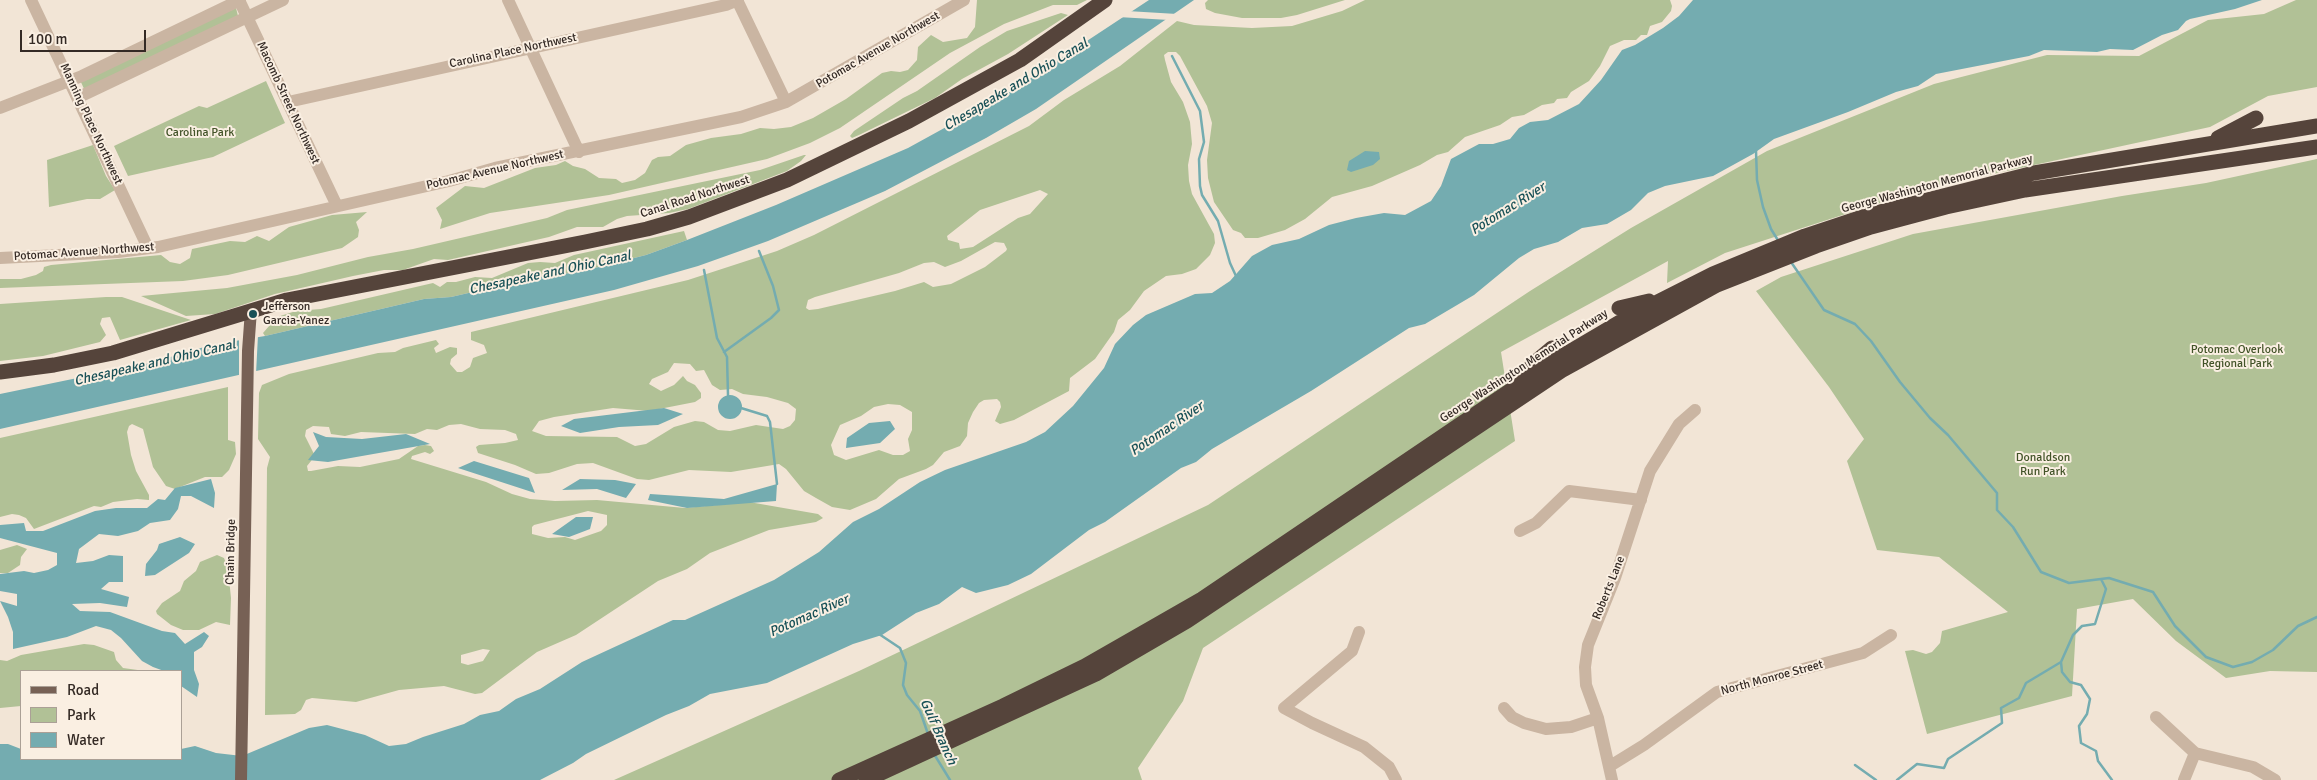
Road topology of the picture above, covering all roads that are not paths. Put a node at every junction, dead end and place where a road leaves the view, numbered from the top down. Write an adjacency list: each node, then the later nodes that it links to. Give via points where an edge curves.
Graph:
1 (31, 0): 10 (street, Manning Place Northwest)
2 (239, 0): 8 (street, Macomb Street Northwest); 10 (street)
3 (283, 0): 8 (street)
4 (508, 0): 9 (street)
5 (738, 0): 9 (street, Carolina Place Northwest); 13 (street)
6 (964, 0): 13 (street, Potomac Avenue Northwest)
7 (1105, 0): 27 (highway, Canal Road Northwest, via 1020,60 938,106 809,170 706,211 631,232 287,300)
8 (247, 17): 11 (street); 12 (street, Macomb Street Northwest)
9 (530, 48): 12 (street, Carolina Place Northwest); 19 (street)
10 (71, 81): 11 (street, Manning Place Northwest); 14 (street)
11 (78, 97): 22 (street, Manning Place Northwest)
12 (288, 102): 20 (street, Macomb Street Northwest)
13 (786, 102): 19 (street, Potomac Avenue Northwest, via 740,117)
14 (0, 108)
15 (2256, 118): 17 (highway)
16 (2317, 126): 17 (highway, George Washington Memorial Parkway)
17 (2208, 143): 21 (highway, George Washington Memorial Parkway, via 2034,173)
18 (2317, 146): 21 (highway, George Washington Memorial Parkway, via 2025,190)
19 (579, 152): 20 (street, Potomac Avenue Northwest)
20 (337, 206): 22 (street, Potomac Avenue Northwest)
21 (1869, 221): 24 (highway, George Washington Memorial Parkway, via 1816,246)
22 (148, 248): 23 (street, Potomac Avenue Northwest)
23 (0, 258)
24 (1715, 280): 25 (highway, George Washington Memorial Parkway); 37 (highway, George Washington Memorial Parkway, via 1561,370 1187,621 1096,674)
25 (1663, 299): 26 (highway); 30 (highway, George Washington Memorial Parkway)
26 (1619, 308)
27 (251, 310): 29 (highway, Canal Road Northwest, via 99,356); 43 (main road, Chain Bridge)
28 (1552, 348): 30 (highway, via 1533,364)
29 (0, 372)
30 (1518, 386): 37 (highway, George Washington Memorial Parkway, via 1202,599)
31 (1695, 410): 32 (street, Roberts Lane, via 1679,424 1650,471)
32 (1641, 500): 33 (street, via 1569,491 1536,523); 39 (street, Roberts Lane, via 1588,645 1586,685)
33 (1520, 531)
34 (1359, 632): 45 (street, via 1352,651 1284,708 1364,747 1389,766)
35 (1891, 635): 41 (street, North Monroe Street, via 1864,653 1717,692)
36 (1504, 708): 39 (street, via 1524,723 1546,729 1571,727)
37 (1005, 711): 42 (highway, George Washington Memorial Parkway)
38 (2156, 717): 40 (street)
39 (1598, 718): 41 (street, Roberts Lane)
40 (2195, 753): 47 (street); 48 (street, via 2253,767)
41 (1610, 766): 46 (street, Roberts Lane)
42 (861, 776): 44 (highway, George Washington Memorial Parkway)
43 (242, 780)
44 (839, 780)
45 (1396, 780)
46 (1612, 780)
47 (2184, 780)
48 (2275, 780)

